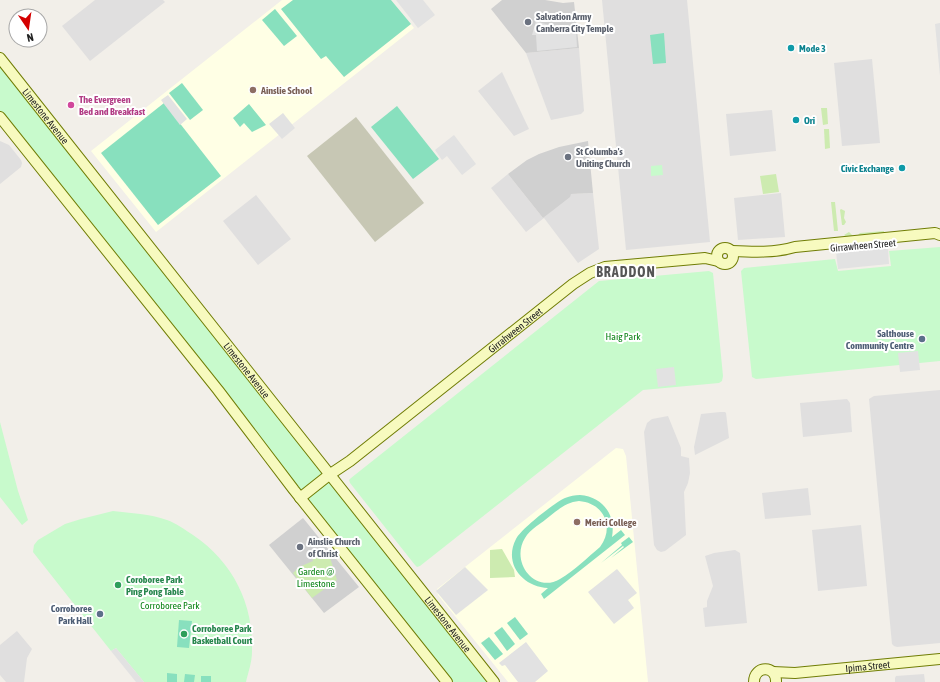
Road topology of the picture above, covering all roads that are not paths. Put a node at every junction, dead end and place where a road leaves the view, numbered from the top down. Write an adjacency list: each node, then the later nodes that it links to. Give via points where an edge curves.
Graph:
1 (0, 58): 8 (main road, Limestone Avenue)
2 (0, 116): 9 (main road)
3 (940, 236): 5 (main road, Girrawheen Street, via 935,239 796,252)
4 (732, 251): 5 (main road, Girrawheen Street); 6 (main road, via 722,249); 7 (main road)
5 (755, 252): 7 (main road, Girrawheen Street)
6 (718, 256): 7 (main road, via 725,265); 8 (main road, Girrahween Street, via 612,266 590,273)
7 (732, 262)
8 (331, 477): 9 (main road, Girrahween Street); 15 (main road, Limestone Avenue)
9 (302, 500): 14 (main road)
10 (940, 659): 12 (main road, Ipima Street)
11 (773, 672): 12 (main road, Ipima Street); 13 (main road, Ipima Street, via 765,669 759,671); 17 (main road)
12 (795, 673): 17 (main road, Ipima Street)
13 (755, 678): 16 (main road)
14 (447, 682)
15 (494, 682)
16 (747, 682)
17 (777, 682)

